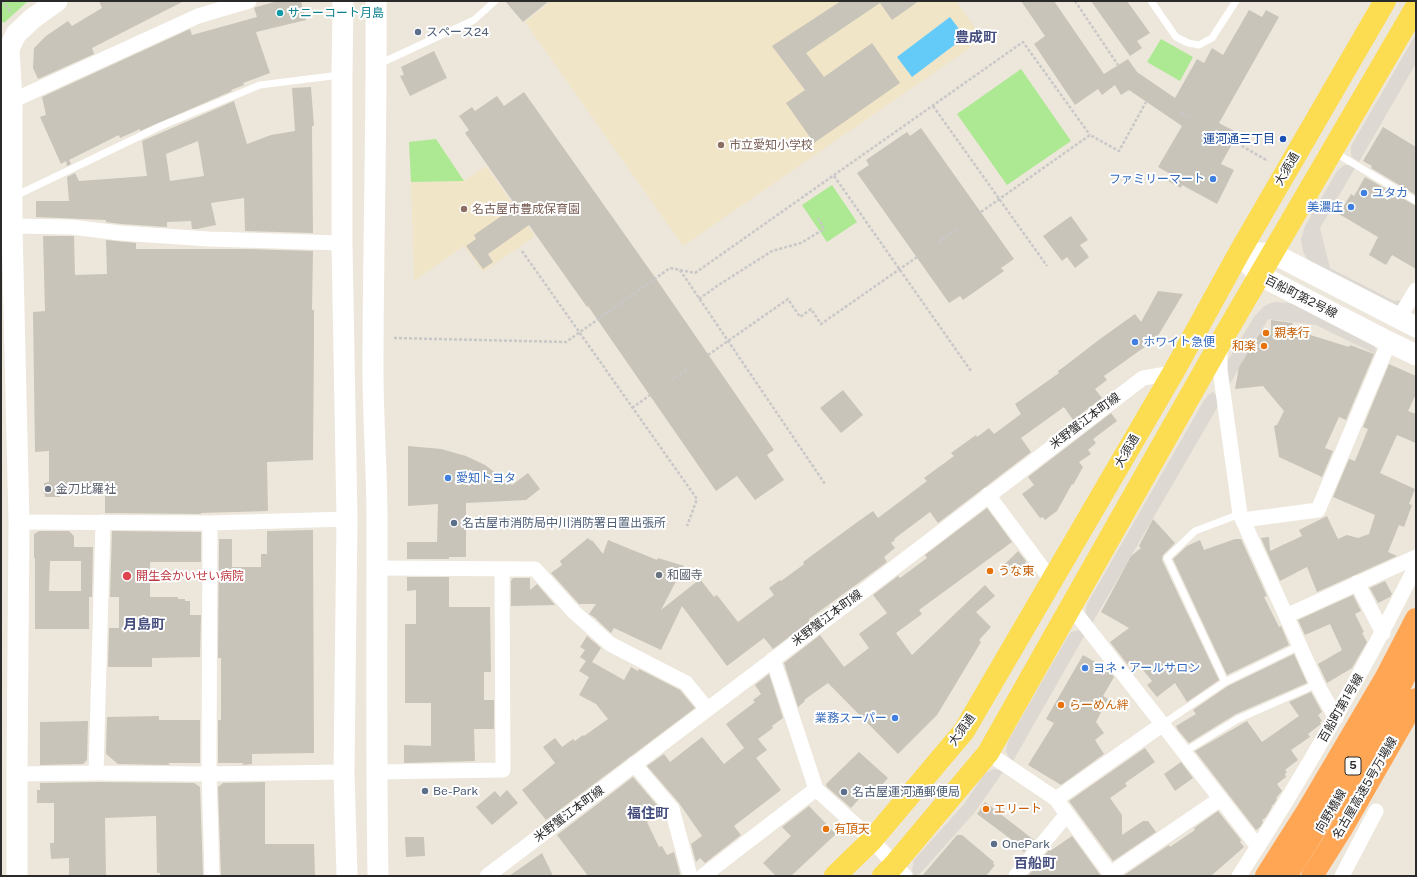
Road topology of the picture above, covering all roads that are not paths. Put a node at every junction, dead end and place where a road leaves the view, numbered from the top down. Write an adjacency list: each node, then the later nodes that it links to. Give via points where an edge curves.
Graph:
1 (57, 1): 10 (street, via 32,19)
2 (249, 1): 13 (street, via 198,16)
3 (343, 1): 12 (street)
4 (376, 1): 11 (street)
5 (496, 1): 11 (lane, via 474,20)
6 (1151, 1): 7 (lane, via 1176,37 1188,43 1199,44 1212,38)
7 (1236, 1)
8 (1386, 1): 19 (main road, 大須通)
9 (1416, 7): 14 (main road)
10 (5, 47): 13 (street)
11 (377, 65): 36 (street, via 373,374)
12 (342, 75): 15 (lane, via 260,85 161,126); 18 (street)
13 (12, 102): 15 (street)
14 (1332, 151): 16 (lane); 20 (main road)
15 (12, 197): 17 (street)
16 (1416, 201)
17 (12, 226): 18 (street, via 71,227 209,240); 31 (street)
18 (342, 243): 30 (street)
19 (1239, 253): 20 (street); 21 (street, 百船町第2号線); 27 (main road, 大須通)
20 (1272, 253): 21 (main road); 23 (street)
21 (1259, 275): 24 (street, 百船町第2号線); 25 (main road)
22 (1416, 290): 23 (street)
23 (1408, 323)
24 (1389, 342): 26 (street, 百船町第2号線); 29 (street, via 1318,510)
25 (1220, 343): 29 (street, via 1220,370); 40 (main road)
26 (1416, 355)
27 (1173, 373): 28 (street, 米野蟹江本町線, via 1143,378); 38 (main road, 大須通)
28 (988, 495): 38 (street); 46 (street, 米野蟹江本町線)
29 (1242, 517): 41 (street); 48 (lane, via 1195,531 1167,558)
30 (347, 519): 33 (street); 58 (street)
31 (19, 522): 32 (street); 61 (street)
32 (103, 522): 33 (street); 60 (street)
33 (210, 523): 62 (street)
34 (1416, 557): 39 (street)
35 (1416, 566): 43 (street, 百船町第1号線)
36 (376, 568): 37 (street); 59 (street)
37 (502, 569): 51 (street, via 535,569 574,612 610,644 686,683); 59 (street, via 503,770)
38 (1052, 581): 68 (main road, 大須通, via 964,731)
39 (1357, 583): 41 (street); 43 (street)
40 (1071, 607): 53 (street); 56 (main road)
41 (1286, 616): 44 (street)
42 (1416, 619): 83 (highway, via 1386,677)
43 (1383, 633): 52 (street, 百船町第1号線)
44 (1299, 646): 48 (lane); 49 (street)
45 (1416, 654): 72 (highway, 名古屋高速5号万場線 / 5, via 1321,820)
46 (773, 659): 51 (street, 米野蟹江本町線); 63 (street)
47 (1416, 666): 72 (street, 向野橋線)
48 (1225, 682): 53 (lane)
49 (1317, 684): 52 (street); 55 (lane, via 1238,719)
50 (1416, 699): 72 (highway, 名古屋高速5号万場線 / 5, via 1341,830)
51 (707, 709): 57 (street, 米野蟹江本町線)
52 (1336, 718): 69 (street, 百船町第1号線)
53 (1163, 724): 55 (street); 64 (street)
54 (1416, 725): 84 (highway)
55 (1184, 752): 65 (street)
56 (988, 753): 64 (street); 70 (main road)
57 (634, 764): 77 (street, 米野蟹江本町線); 78 (street, via 672,809)
58 (344, 772): 62 (street); 75 (street)
59 (376, 772): 76 (street)
60 (96, 773): 61 (street); 62 (street)
61 (17, 774): 73 (street)
62 (209, 774): 74 (street)
63 (816, 789): 68 (street); 79 (street)
64 (1056, 799): 67 (street)
65 (1220, 799): 69 (street); 71 (street)
66 (1376, 811): 85 (street)
67 (1067, 814): 71 (street); 81 (street)
68 (872, 840): 70 (street); 80 (main road, 大須通)
69 (1258, 847): 82 (street, 百船町第1号線)
70 (894, 872)
71 (1111, 875)
72 (1295, 875)
73 (17, 876)
74 (212, 876)
75 (347, 876)
76 (378, 876)
77 (487, 876)
78 (690, 876)
79 (703, 876)
80 (835, 876)
81 (1016, 876)
82 (1239, 876)
83 (1266, 876)
84 (1329, 876)
85 (1342, 876)

